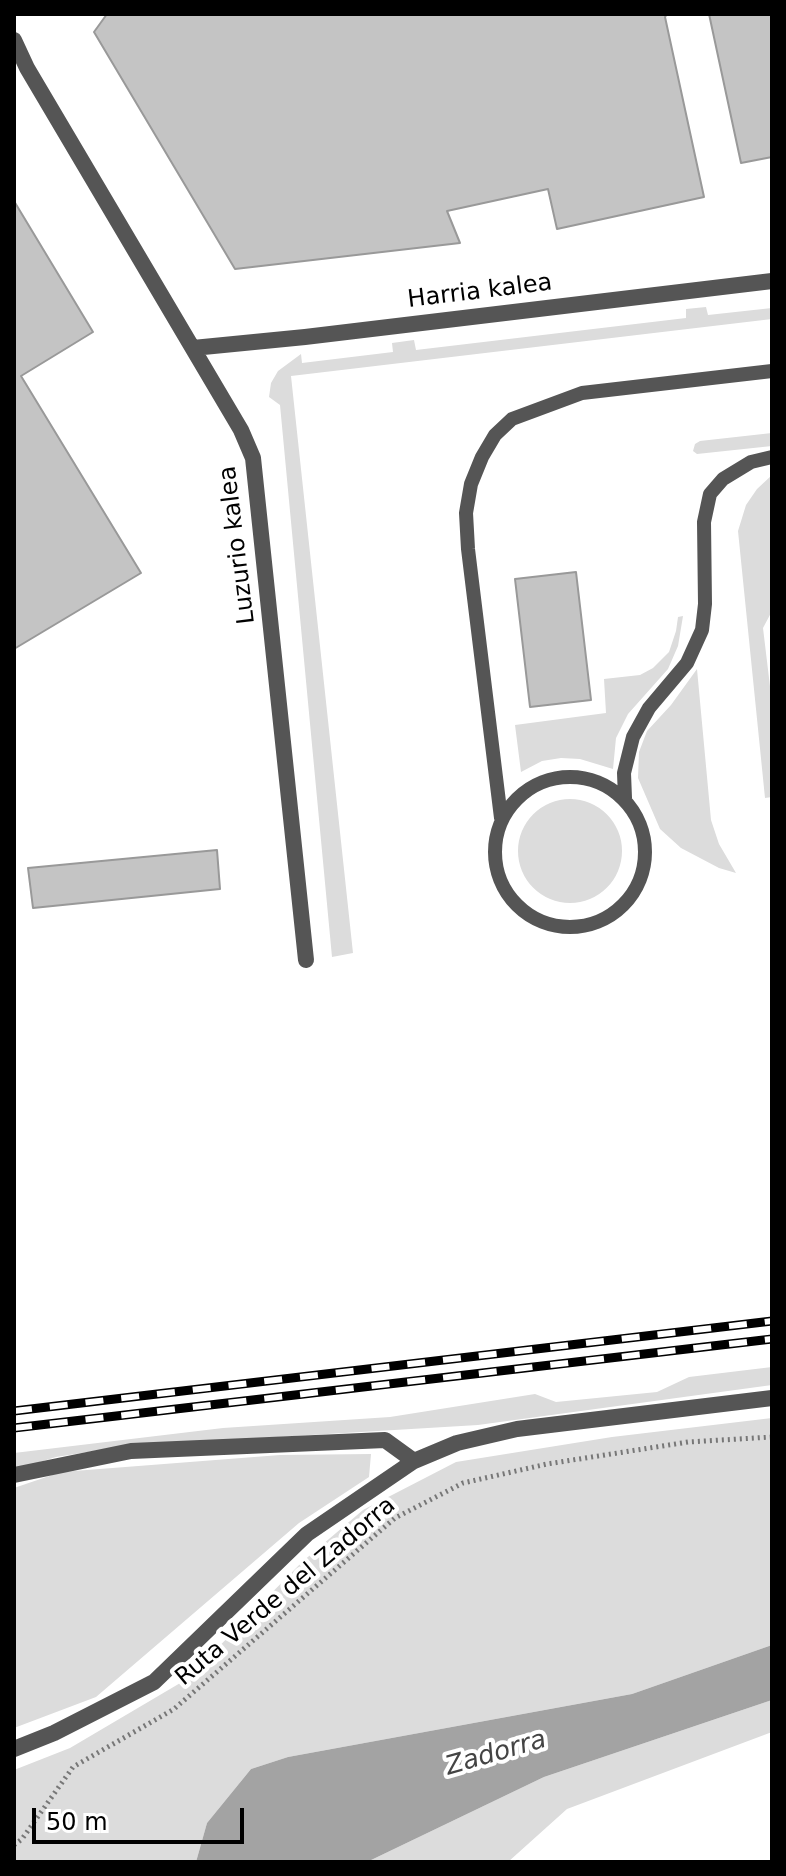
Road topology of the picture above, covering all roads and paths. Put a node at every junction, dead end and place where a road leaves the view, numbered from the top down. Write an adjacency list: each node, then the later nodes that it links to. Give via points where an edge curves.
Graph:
1 (14, 40): 3 (street, Luzurio kalea)
2 (772, 281): 3 (street, Harria kalea)
3 (193, 348): 8 (street, Luzurio kalea, via 253,458)
4 (772, 371): 7 (lane, via 582,393 512,419 495,435 471,484 466,513)
5 (772, 457): 6 (lane, via 751,462 710,494 704,522 702,630 687,663 649,708 633,737 624,773)
6 (625, 798): 7 (lane, via 594,779 558,776 524,790); 7 (lane, via 640,820 646,846 642,877 626,904 600,922 568,928 538,921 513,902 497,874 494,846)
7 (501, 818)
8 (306, 960)
9 (772, 1398): 11 (street, via 517,1429 457,1443)
10 (772, 1437): 14 (path, Ruta Verde del Zadorra, via 688,1442 547,1464 463,1483 395,1518 174,1709 73,1767)
11 (414, 1461): 12 (street, via 385,1440 131,1451); 13 (street, via 307,1534 154,1682)
12 (14, 1475)
13 (14, 1749)
14 (14, 1845)

